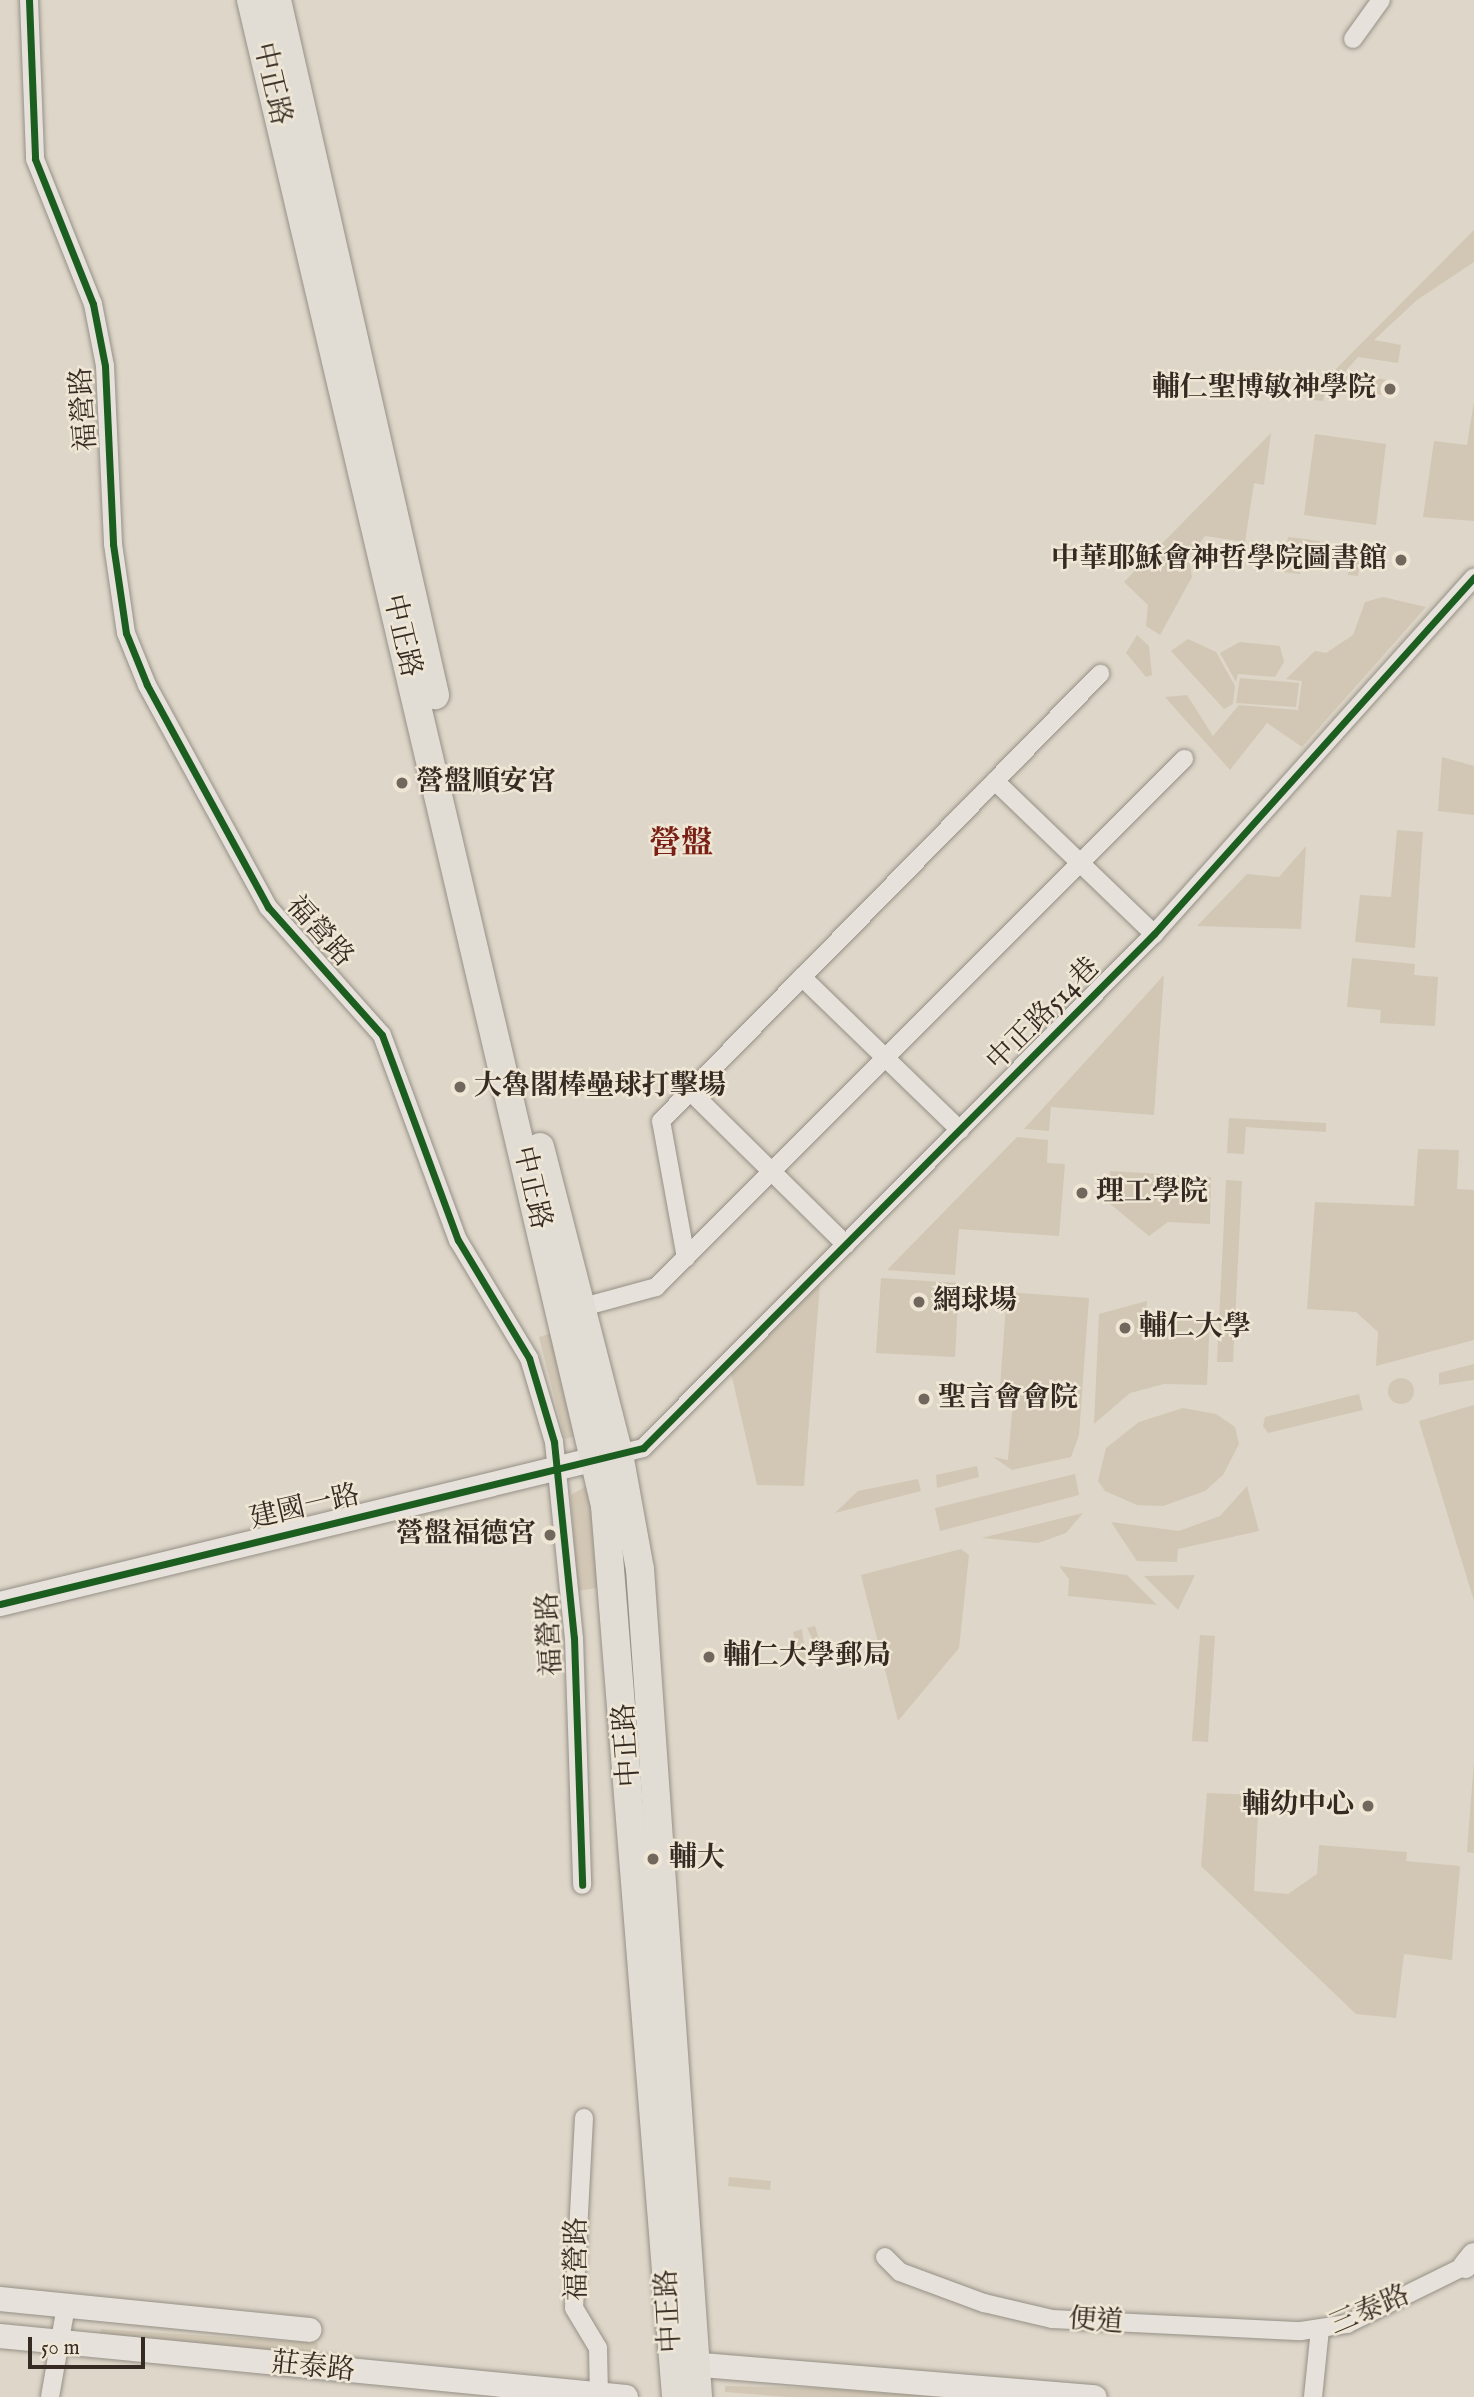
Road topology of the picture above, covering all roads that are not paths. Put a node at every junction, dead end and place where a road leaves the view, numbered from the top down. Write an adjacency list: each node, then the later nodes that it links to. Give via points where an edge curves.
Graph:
1 (29, 0): 21 (street, 福營路, via 35,159 93,304 105,366 113,544 126,633 147,685 268,907 382,1035 458,1240 529,1358)
2 (251, 0): 20 (main road, 中正路)
3 (277, 0): 19 (main road, 中正路, via 490,943)
4 (1381, 0): 5 (street)
5 (1353, 39)
6 (1474, 577): 11 (street, 中正路514巷)
7 (1100, 674): 9 (street)
8 (1184, 759): 10 (street)
9 (995, 781): 10 (street); 12 (street)
10 (1080, 863): 11 (street); 13 (street)
11 (1154, 934): 15 (street, 中正路514巷)
12 (802, 977): 13 (street); 14 (street)
13 (885, 1058): 15 (street); 16 (street)
14 (690, 1091): 16 (street); 18 (street, via 661,1121)
15 (960, 1130): 17 (street, 中正路514巷)
16 (772, 1172): 17 (street); 18 (street)
17 (846, 1245): 20 (street, 中正路514巷, via 643,1448)
18 (686, 1258): 19 (street, via 656,1287)
19 (583, 1307): 20 (main road, 中正路)
20 (607, 1456): 21 (street, 建國一路); 33 (main road, 中正路, via 629,1599)
21 (559, 1467): 22 (street, 建國一路); 23 (street, 福營路, via 574,1638)
22 (0, 1604)
23 (582, 1885)
24 (584, 2118): 35 (street, 福營路, via 574,2308 598,2348)
25 (885, 2258): 29 (street, 便道, via 900,2272 984,2304 1052,2319)
26 (1469, 2261): 29 (street, 三泰路, via 1347,2325)
27 (0, 2299): 28 (street, 莊泰路)
28 (66, 2306): 30 (street, 莊泰路); 32 (street)
29 (1320, 2329): 41 (street, 三泰路)
30 (309, 2330)
31 (0, 2336): 32 (street, 莊泰路)
32 (62, 2343): 34 (street, 莊泰路); 36 (street)
33 (684, 2364): 38 (main road, 中正路); 39 (main road, 中正路); 40 (street)
34 (572, 2395): 35 (street, 莊泰路)
35 (599, 2396): 37 (street, 莊泰路)
36 (50, 2397)
37 (626, 2397)
38 (676, 2397)
39 (698, 2397)
40 (1095, 2397)
41 (1312, 2397)

